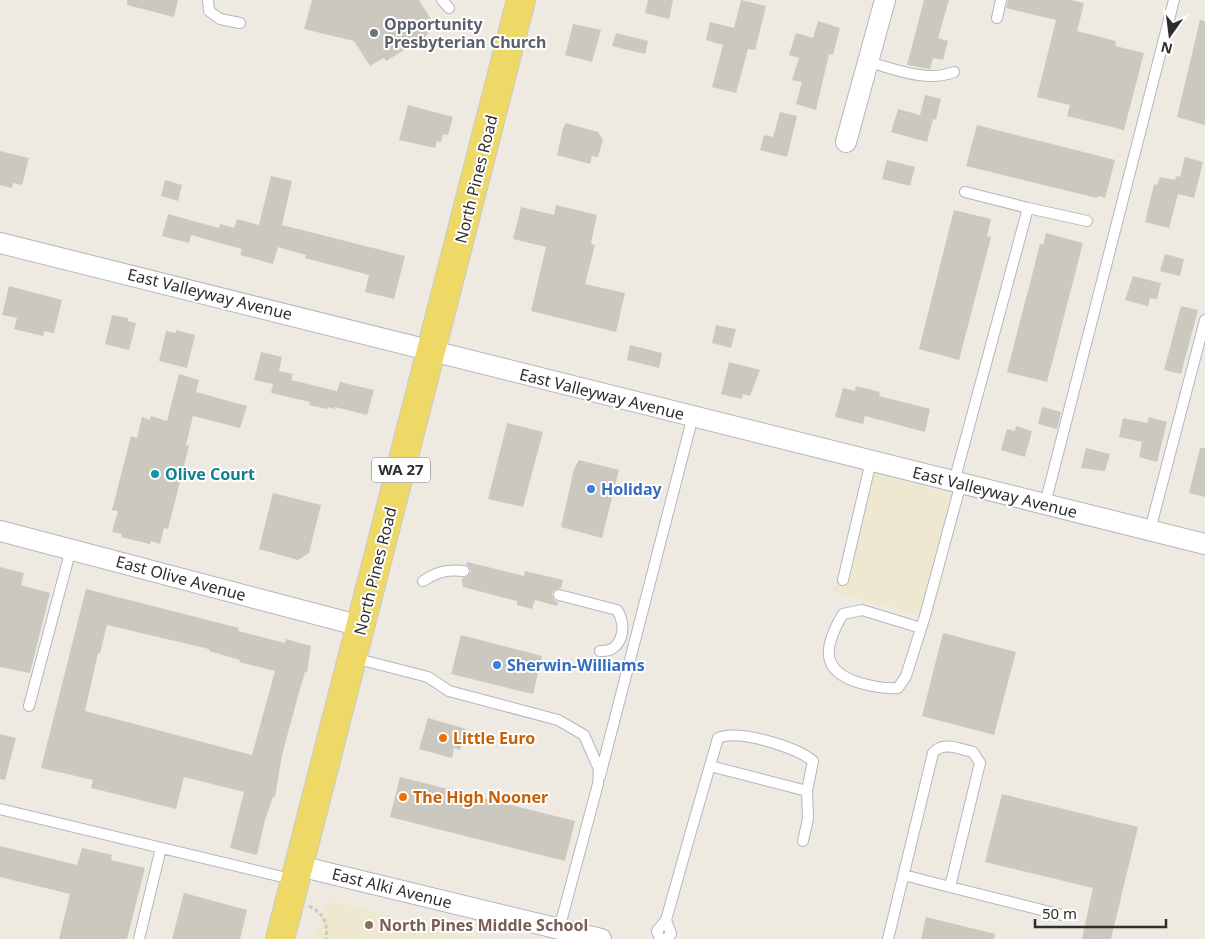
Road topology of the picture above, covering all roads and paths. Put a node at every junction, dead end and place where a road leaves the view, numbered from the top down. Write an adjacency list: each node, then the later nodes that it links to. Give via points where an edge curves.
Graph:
1 (208, 0): 9 (lane, via 210,11 220,20)
2 (442, 0): 7 (lane)
3 (521, 0): 18 (main road, North Pines Road / WA 27)
4 (885, 0): 10 (street)
5 (1001, 0): 8 (lane)
6 (1174, 0): 22 (lane)
7 (449, 8)
8 (997, 18)
9 (240, 22)
10 (868, 62): 11 (lane, via 924,77 940,77); 12 (street)
11 (954, 72)
12 (846, 142)
13 (965, 192): 14 (lane)
14 (1028, 208): 15 (lane); 21 (lane)
15 (1087, 221)
16 (0, 243): 18 (street, East Valleyway Avenue)
17 (1205, 320): 23 (lane)
18 (432, 351): 19 (street, East Valleyway Avenue); 31 (main road, North Pines Road / WA 27)
19 (693, 416): 20 (street, East Valleyway Avenue); 37 (lane)
20 (871, 461): 21 (street, East Valleyway Avenue); 28 (lane)
21 (957, 482): 22 (street, East Valleyway Avenue); 32 (lane)
22 (1045, 504): 23 (street, East Valleyway Avenue)
23 (1150, 530): 25 (street, East Valleyway Avenue)
24 (0, 531): 26 (street, East Olive Avenue)
25 (1205, 544)
26 (71, 550): 31 (street, East Olive Avenue); 35 (lane)
27 (464, 571): 29 (lane, via 445,571)
28 (843, 580)
29 (423, 581)
30 (559, 595): 33 (lane, via 617,610 623,618 624,627 616,647 608,652)
31 (361, 626): 34 (main road, North Pines Road / WA 27)
32 (922, 628): 32 (lane, via 906,676 898,688 882,689 845,678 832,668 829,652 834,630 843,614 862,610)
33 (600, 651)
34 (353, 657): 37 (lane, via 428,678 449,690 558,720 584,735 598,769); 43 (main road, North Pines Road / WA 27)
35 (30, 706)
36 (710, 766): 38 (lane); 38 (lane, via 718,738 725,735 749,737 802,752 813,761); 46 (lane)
37 (598, 784): 47 (lane)
38 (807, 791): 40 (lane, via 808,819)
39 (0, 809): 41 (lane)
40 (803, 841)
41 (161, 848): 43 (lane); 48 (lane)
42 (904, 875): 44 (lane); 44 (lane, via 933,753 945,746 973,752 980,763); 54 (lane)
43 (296, 880): 47 (street, East Alki Avenue); 49 (main road, North Pines Road / WA 27); 50 (path, via 322,913 326,922)
44 (950, 887): 45 (lane)
45 (1062, 915)
46 (666, 920): 52 (lane, via 657,931); 53 (lane, via 671,934)
47 (559, 929): 51 (street, East Alki Avenue)
48 (139, 939)
49 (280, 939)
50 (326, 939)
51 (601, 939)
52 (660, 939)
53 (666, 939)
54 (888, 939)

